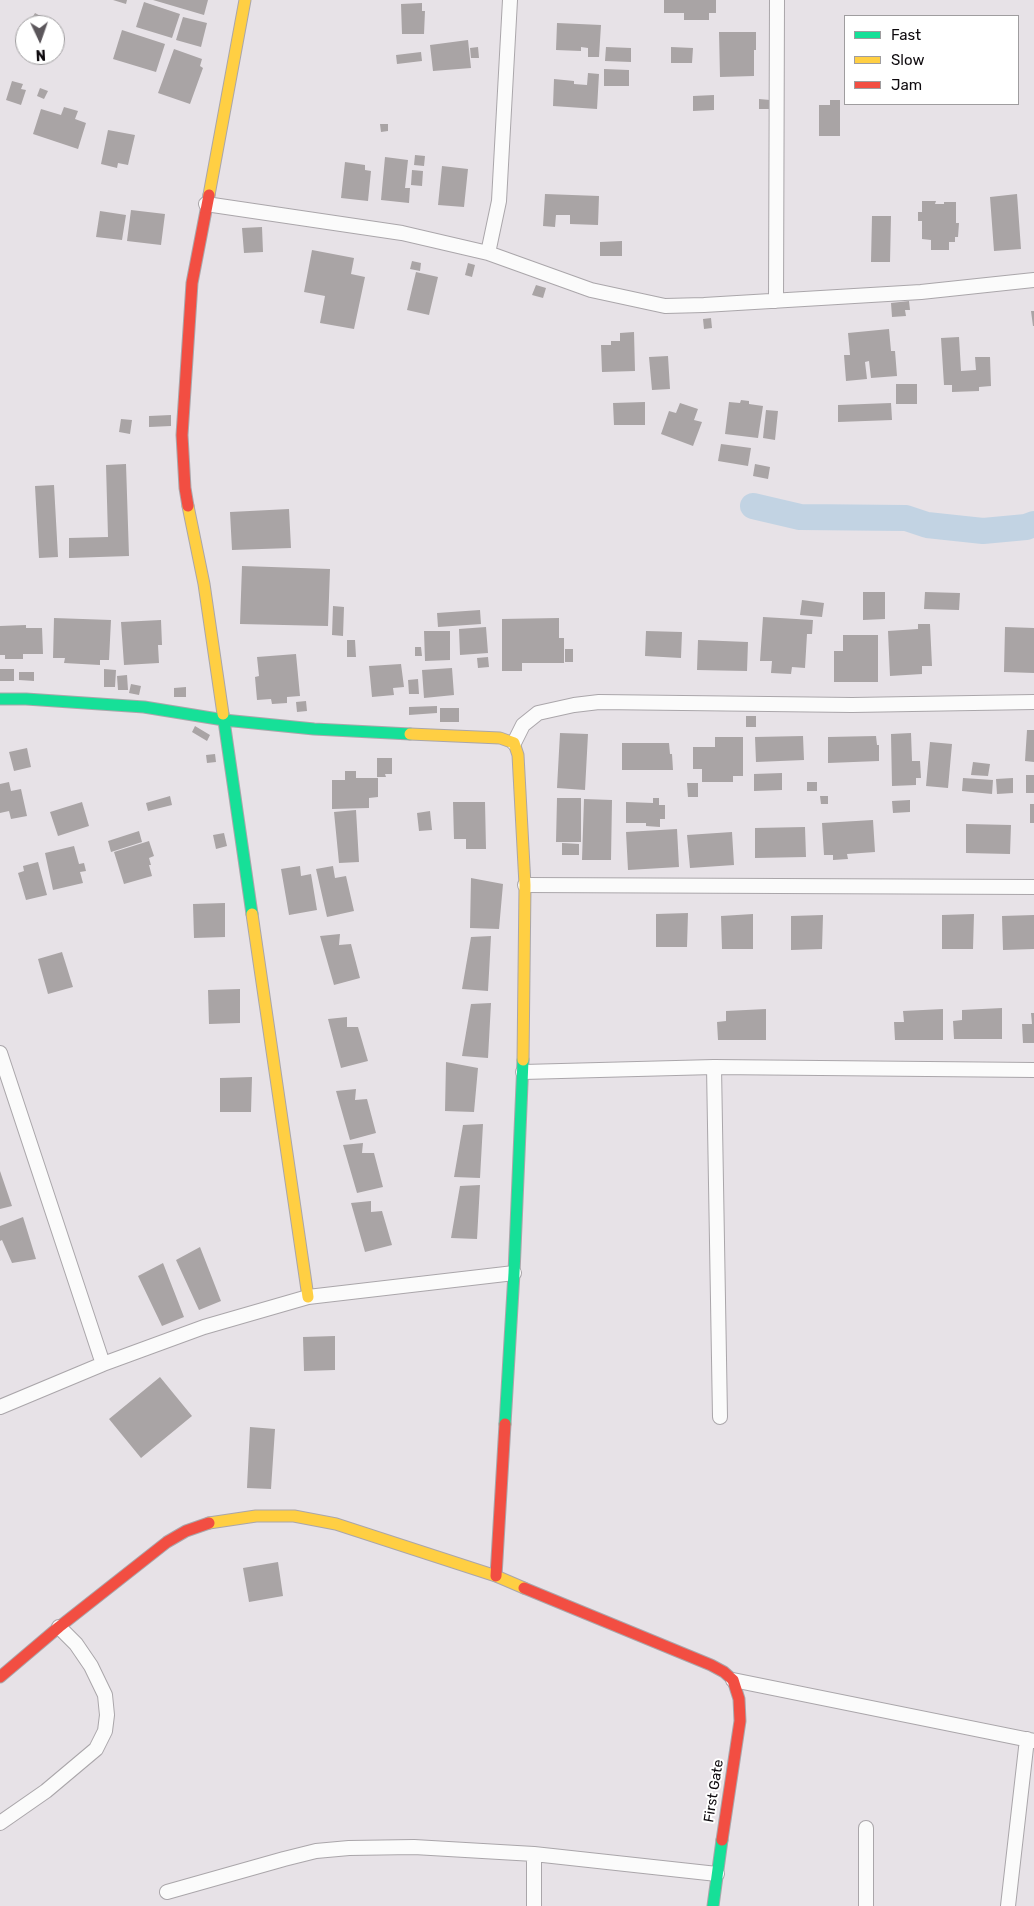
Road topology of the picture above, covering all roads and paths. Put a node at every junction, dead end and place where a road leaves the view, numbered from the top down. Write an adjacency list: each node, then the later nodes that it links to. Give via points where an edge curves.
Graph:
1 (245, 0): 4 (street)
2 (510, 0): 5 (street, via 499,201)
3 (777, 0): 7 (street)
4 (206, 204): 5 (street, via 402,233); 10 (street, via 192,283 182,435 185,488 204,584)
5 (488, 253): 7 (street, via 591,290 665,306)
6 (1034, 280): 7 (street, via 921,292)
7 (776, 301)
8 (0, 699): 10 (street, via 144,707)
9 (1034, 702): 11 (street, via 852,705 599,702 538,713 523,725)
10 (224, 720): 11 (street, via 314,729 500,738); 19 (street)
11 (514, 743): 12 (street, via 518,755)
12 (525, 885): 13 (street); 17 (street)
13 (1034, 887)
14 (0, 1053): 20 (street)
15 (714, 1067): 16 (street); 17 (street); 22 (street)
16 (1034, 1070)
17 (523, 1072): 18 (street)
18 (514, 1273): 19 (street); 23 (street)
19 (308, 1297): 20 (street, via 204,1328)
20 (103, 1364): 21 (street)
21 (0, 1407)
22 (720, 1417)
23 (496, 1576): 24 (street, via 336,1524 294,1516 256,1516 211,1522 186,1531 167,1542); 26 (street, via 711,1665)
24 (59, 1627): 25 (street); 28 (street, via 92,1666 104,1695 105,1731 96,1749 46,1791)
25 (0, 1677)
26 (733, 1680): 27 (street); 31 (street, First Gate, via 739,1699 740,1721)
27 (1030, 1740): 36 (street)
28 (0, 1823)
29 (866, 1828): 35 (street)
30 (534, 1854): 31 (street); 32 (street, via 414,1847 316,1851); 33 (street)
31 (716, 1874): 34 (street, First Gate)
32 (167, 1892)
33 (534, 1906)
34 (714, 1906)
35 (866, 1906)
36 (1008, 1906)

